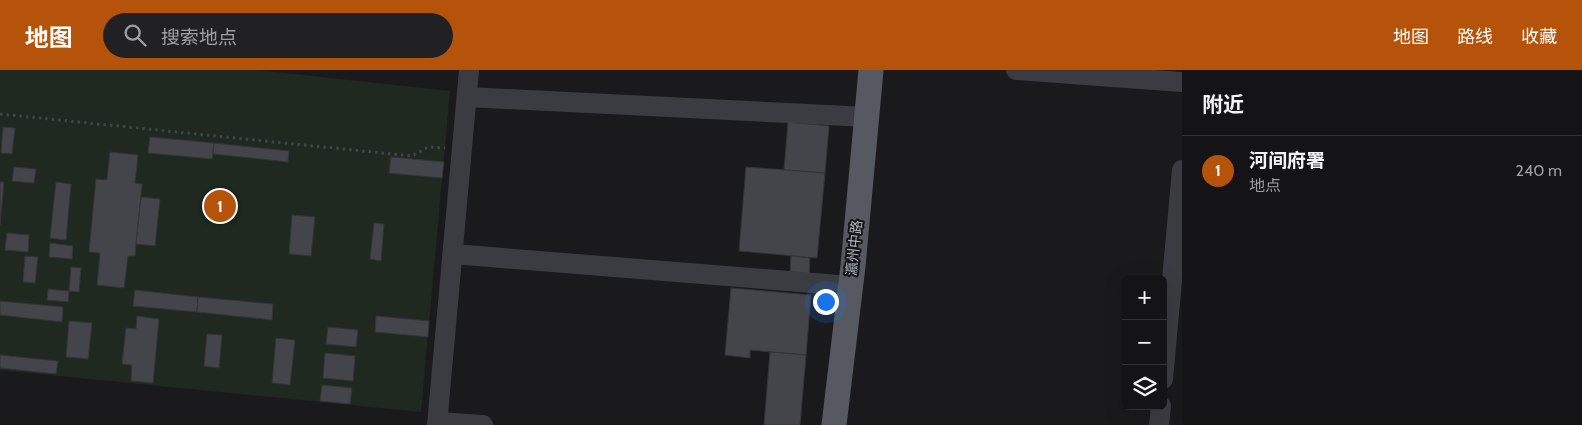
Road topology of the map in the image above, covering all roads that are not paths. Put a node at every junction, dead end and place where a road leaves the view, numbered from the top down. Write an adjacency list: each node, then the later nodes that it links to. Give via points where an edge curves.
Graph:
1 (469, 70): 5 (street)
2 (871, 70): 6 (main road, 瀛州中路)
3 (1016, 70): 4 (street)
4 (1182, 82)
5 (467, 97): 6 (street); 9 (street)
6 (867, 117): 10 (main road, 瀛州中路)
7 (1182, 170): 8 (street)
8 (1179, 240): 11 (street)
9 (453, 254): 10 (street); 13 (street)
10 (850, 286): 15 (main road, 瀛州中路)
11 (1165, 365)
12 (1161, 410): 16 (street)
13 (438, 424): 14 (street)
14 (482, 425)
15 (834, 425)
16 (1159, 425)

